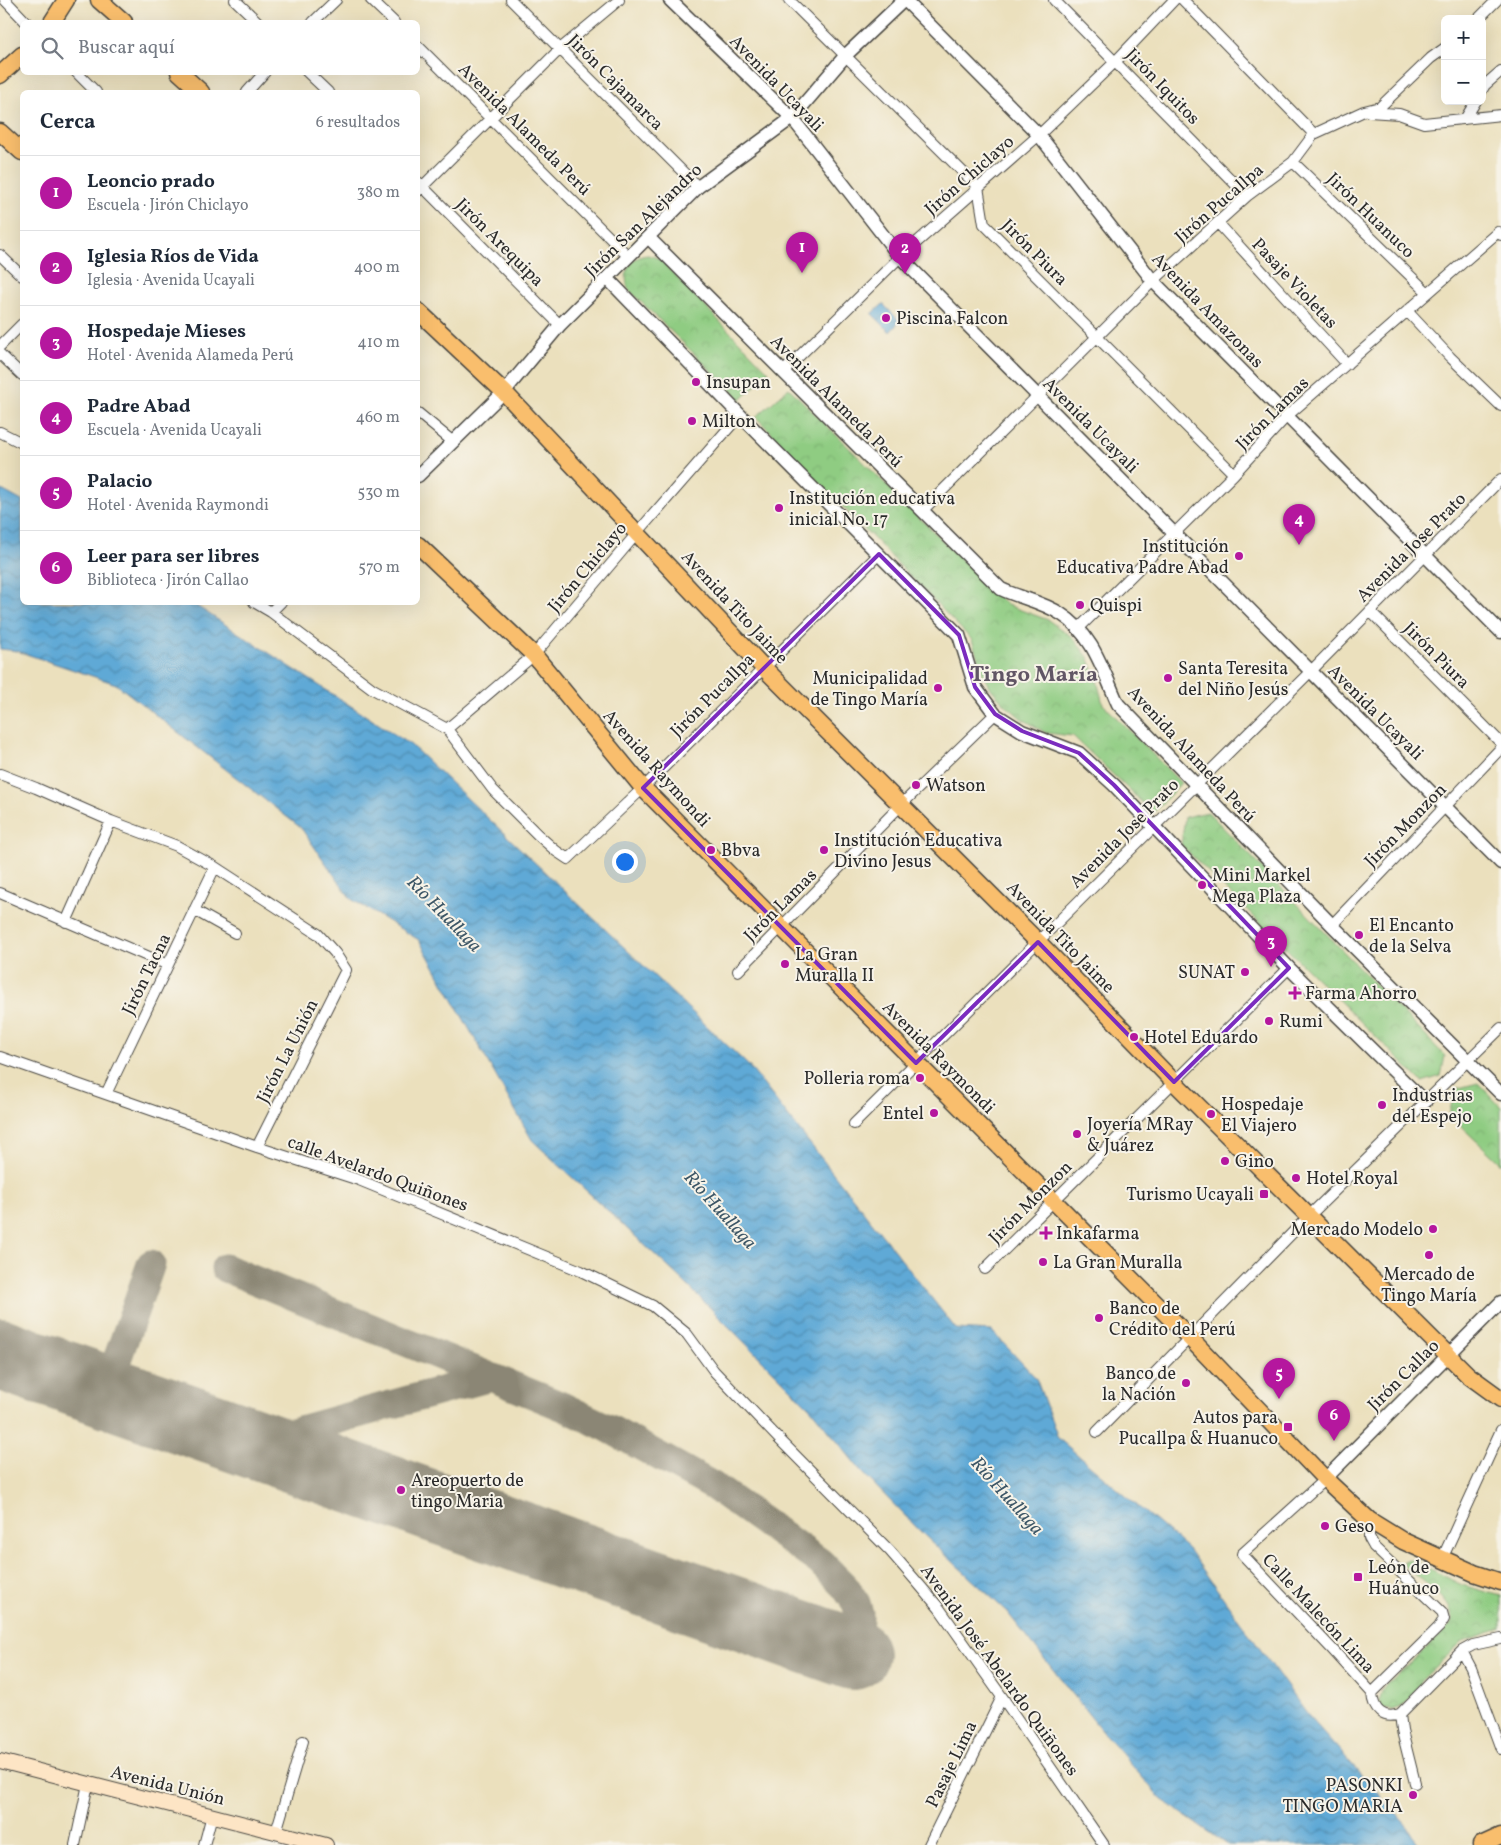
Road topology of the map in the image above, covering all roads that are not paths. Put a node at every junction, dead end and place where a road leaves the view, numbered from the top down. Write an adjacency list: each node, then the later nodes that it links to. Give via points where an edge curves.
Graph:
1 (5, 0): 17 (street)
2 (66, 0): 18 (main road)
3 (99, 0): 19 (main road)
4 (235, 0): 20 (street)
5 (336, 0): 21 (street)
6 (371, 0): 22 (street)
7 (510, 0): 24 (street, Jirón Cajamarca)
8 (619, 0): 24 (street)
9 (670, 0): 43 (street, Avenida Ucayali)
10 (789, 0): 26 (street)
11 (904, 0): 26 (street, Jirón San Alejandro); 48 (street, Avenida Amazonas)
12 (1054, 0): 28 (street, Jirón Iquitos)
13 (1174, 0): 28 (street, Jirón Chiclayo)
14 (1183, 0): 47 (street)
15 (1497, 0): 16 (street)
16 (1482, 15)
17 (24, 20)
18 (53, 20)
19 (122, 20)
20 (256, 20)
21 (315, 20)
22 (392, 20)
23 (420, 48): 44 (street, Avenida Alameda Perú)
24 (560, 49): 44 (street); 52 (street, Jirón Cajamarca)
25 (1441, 51): 41 (street, Jirón Pucallpa, via 1380,107)
26 (846, 55): 43 (street, Jirón San Alejandro); 54 (street)
27 (20, 57): 30 (main road)
28 (1116, 61): 48 (street, Jirón Chiclayo); 55 (street, Jirón Iquitos)
29 (1501, 71): 35 (street)
30 (0, 75)
31 (79, 75): 36 (street)
32 (182, 75): 37 (main road)
33 (262, 75): 38 (street)
34 (310, 75): 39 (street)
35 (1486, 84)
36 (94, 90)
37 (199, 90)
38 (249, 90)
39 (326, 90)
40 (1474, 105): 45 (street)
41 (1364, 111): 45 (street, via 1398,114 1424,123); 47 (street, Jirón Pucallpa)
42 (1501, 115): 45 (street)
43 (792, 118): 52 (street, Jirón San Alejandro); 61 (street, Avenida Ucayali)
44 (490, 119): 51 (street); 60 (street, Avenida Alameda Perú)
45 (1466, 119)
46 (0, 132): 49 (main road)
47 (1314, 134): 50 (street, Jirón Pucallpa)
48 (1039, 135): 54 (street, Jirón Chiclayo); 64 (street, Avenida Amazonas)
49 (20, 150)
50 (1293, 162): 55 (street, Jirón Pucallpa); 65 (street, Jirón Huanuco)
51 (420, 186)
52 (698, 187): 58 (street, Jirón San Alejandro)
53 (420, 188): 68 (street, Jirón Arequipa)
54 (978, 188): 61 (street, Jirón Chiclayo); 70 (street, Jirón Piura, via 984,224)
55 (1247, 196): 56 (street, Jirón Pucallpa)
56 (1218, 223): 64 (street, Jirón Pucallpa); 73 (street, Pasaje Violetas)
57 (1500, 234): 65 (street, Jirón Lamas)
58 (648, 237): 60 (street, Jirón San Alejandro); 74 (street, Avenida Alameda Perú)
59 (0, 255): 62 (street)
60 (628, 257): 63 (street, Jirón San Alejandro)
61 (900, 257): 74 (street, Jirón Chiclayo); 77 (street, Avenida Ucayali)
62 (20, 274)
63 (607, 278): 68 (street, Jirón San Alejandro); 80 (street)
64 (1153, 281): 70 (street, Jirón Pucallpa); 81 (street, Avenida Amazonas)
65 (1427, 292): 66 (street, Jirón Lamas)
66 (1408, 312): 73 (street, Jirón Lamas); 78 (street)
67 (420, 313): 76 (main road, Avenida Tito Jaime)
68 (560, 325): 76 (street, Jirón San Alejandro)
69 (20, 326): 71 (street)
70 (1097, 338): 77 (street, Jirón Pucallpa); 86 (street, Jirón Piura)
71 (0, 346)
72 (0, 354): 75 (street)
73 (1348, 364): 81 (street, Jirón Lamas)
74 (783, 372): 88 (street, Avenida Alameda Perú)
75 (20, 373)
76 (504, 392): 83 (street, Jirón San Alejandro); 89 (main road, Avenida Tito Jaime)
77 (1039, 396): 88 (street, Jirón Pucallpa); 90 (street, Avenida Ucayali)
78 (1501, 406)
79 (420, 415): 83 (street)
80 (740, 415): 89 (street, Jirón Chiclayo); 92 (street)
81 (1287, 416): 86 (street, Jirón Lamas); 93 (street, Avenida Amazonas)
82 (0, 432): 84 (street)
83 (452, 441): 85 (street, Jirón San Alejandro)
84 (20, 442)
85 (420, 474)
86 (1234, 474): 90 (street, Jirón Lamas)
87 (1501, 479): 93 (street, Avenida Jose Prato)
88 (922, 511): 98 (street, Avenida Alameda Perú, via 1001,589 1062,614)
89 (638, 532): 100 (street, Jirón Chiclayo); 101 (main road, Avenida Tito Jaime)
90 (1175, 534): 98 (street, Jirón Lamas); 102 (street, Avenida Ucayali)
91 (420, 547): 100 (main road, Avenida Raymondi)
92 (879, 554): 101 (street, Jirón Pucallpa); 103 (street, via 959,635 975,687)
93 (1425, 555): 96 (street, Avenida Jose Prato); 99 (street, Avenida Amazonas)
94 (259, 605): 97 (street)
95 (278, 605): 97 (street)
96 (1370, 611): 102 (street, Avenida Jose Prato); 105 (street, Jirón Piura)
97 (271, 612): 104 (street, via 373,689)
98 (1079, 628): 108 (street, Avenida Alameda Perú, via 1100,660 1118,704)
99 (1501, 632)
100 (534, 655): 104 (street, Jirón Chiclayo); 109 (main road, Avenida Raymondi)
101 (763, 667): 109 (street, Jirón Pucallpa); 110 (main road, Avenida Tito Jaime)
102 (1311, 671): 108 (street, Avenida Jose Prato); 111 (street, Avenida Ucayali)
103 (995, 714): 110 (street, Jirón Lamas); 113 (street, via 1022,731 1079,753)
104 (447, 729): 109 (street, Jirón Pucallpa, via 494,790 538,835 568,859)
105 (1501, 743)
106 (1501, 748): 111 (street, Jirón Monzon)
107 (0, 774): 112 (street)
108 (1195, 786): 113 (street, Avenida Jose Prato); 119 (street, Avenida Alameda Perú)
109 (643, 788): 120 (main road, Avenida Raymondi)
110 (901, 805): 120 (street, Jirón Lamas); 122 (main road, Avenida Tito Jaime)
111 (1445, 807): 114 (street, Avenida Ucayali); 119 (street, Jirón Monzon)
112 (111, 821): 115 (street, via 177,846); 118 (street)
113 (1153, 827): 122 (street, Avenida Jose Prato); 124 (street)
114 (1501, 863)
115 (215, 867): 117 (street, Jirón Tacna); 135 (street, Jirón La Unión, via 318,934 346,970)
116 (0, 893): 118 (street)
117 (194, 910): 121 (street); 123 (street, Jirón Tacna)
118 (66, 922): 123 (street)
119 (1332, 925): 128 (street, Avenida Alameda Perú)
120 (781, 926): 125 (street, Jirón Lamas); 129 (main road, Avenida Raymondi)
121 (235, 932)
122 (1038, 942): 129 (street, Avenida Jose Prato); 130 (main road, Avenida Tito Jaime)
123 (168, 965): 131 (street, Jirón Tacna)
124 (1289, 968): 130 (street, Jirón Monzon); 133 (street)
125 (738, 971)
126 (1501, 1028): 128 (street)
127 (0, 1057): 131 (street, calle Avelardo Quiñones)
128 (1468, 1061): 132 (street, Avenida Alameda Perú); 133 (street)
129 (916, 1063): 134 (street, Avenida Jose Prato); 136 (main road, Avenida Raymondi)
130 (1174, 1082): 136 (street, Jirón Monzon); 137 (main road, Avenida Tito Jaime)
131 (106, 1094): 135 (street, calle Avelardo Quiñones)
132 (1501, 1094)
133 (1425, 1102): 137 (street)
134 (854, 1124)
135 (257, 1147): 142 (street, calle Avelardo Quiñones, via 359,1180 581,1270 629,1293 653,1306 687,1334)
136 (1054, 1201): 138 (street, Jirón Monzon); 140 (main road, Avenida Raymondi)
137 (1308, 1217): 140 (street); 141 (main road, Avenida Tito Jaime)
138 (985, 1269)
139 (1501, 1302): 141 (street, Jirón Callao)
140 (1189, 1338): 145 (street); 146 (main road, Avenida Raymondi)
141 (1448, 1354): 143 (main road, Avenida Tito Jaime, via 1468,1375); 146 (street, Jirón Callao)
142 (714, 1371): 154 (street, Avenida José Abelardo Quiñones, via 890,1551 939,1608)
143 (1501, 1399)
144 (1501, 1430): 149 (street)
145 (1097, 1432)
146 (1325, 1479): 147 (main road, Avenida Raymondi); 148 (street, Jirón Callao)
147 (1369, 1520): 149 (main road, Avenida Raymondi, via 1403,1541); 153 (street, via 1369,1538 1374,1548 1442,1612 1444,1619)
148 (1242, 1554): 153 (street, Calle Malecón Lima)
149 (1442, 1558): 150 (main road, Avenida Raymondi)
150 (1501, 1582)
151 (1501, 1639): 152 (street)
152 (1462, 1651): 155 (street); 157 (street)
153 (1372, 1693): 155 (street, Calle Malecón Lima, via 1372,1702 1379,1712 1394,1716)
154 (1002, 1697): 167 (street, Pasaje Lima); 168 (street, Avenida José Abelardo Quiñones)
155 (1400, 1714): 159 (street)
156 (302, 1741): 162 (street)
157 (1501, 1749)
158 (0, 1761): 160 (main road, Avenida Unión)
159 (1415, 1783)
160 (88, 1784): 161 (main road, Avenida Unión); 164 (street)
161 (212, 1815): 162 (main road, Avenida Unión); 165 (street)
162 (276, 1832): 166 (main road, Avenida Unión)
163 (1501, 1836): 169 (main road)
164 (75, 1845)
165 (204, 1845)
166 (326, 1845)
167 (929, 1845)
168 (1104, 1845)
169 (1482, 1845)

